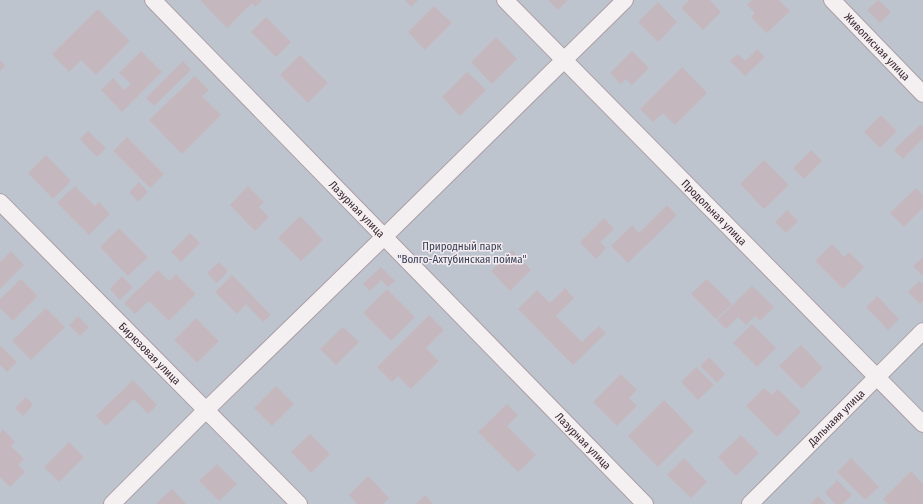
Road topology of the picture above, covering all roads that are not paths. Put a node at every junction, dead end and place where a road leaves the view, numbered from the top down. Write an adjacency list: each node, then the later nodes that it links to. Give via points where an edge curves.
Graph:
1 (153, 0): 8 (street, Лазурная улица)
2 (505, 0): 5 (street, Продольная улица)
3 (625, 0): 5 (street)
4 (832, 0): 6 (street, Живописная улица)
5 (564, 60): 8 (street); 10 (street, Продольная улица)
6 (923, 94)
7 (0, 202): 11 (street, Бирюзовая улица)
8 (384, 237): 11 (street); 15 (street, Лазурная улица)
9 (923, 331): 10 (street, Дальнаяя улица)
10 (877, 378): 12 (street, Продольная улица); 16 (street, Дальнаяя улица)
11 (206, 410): 13 (street); 14 (street, Бирюзовая улица)
12 (923, 424)
13 (112, 504)
14 (299, 504)
15 (645, 504)
16 (750, 504)

